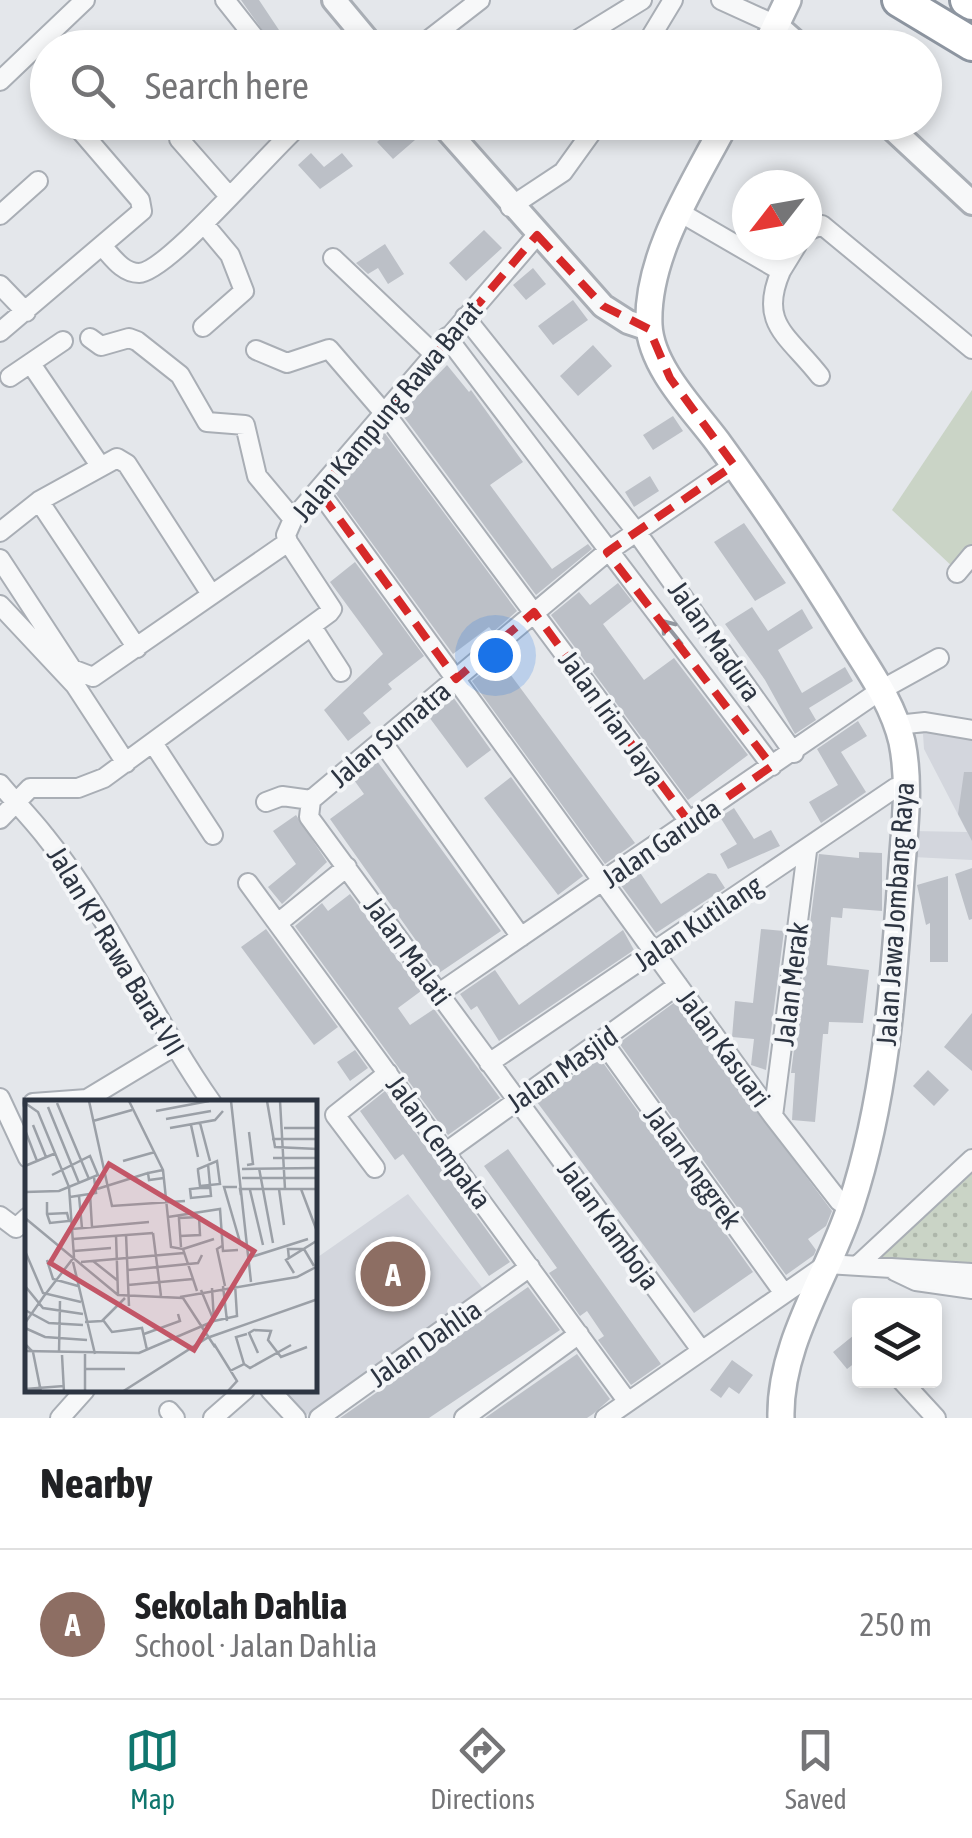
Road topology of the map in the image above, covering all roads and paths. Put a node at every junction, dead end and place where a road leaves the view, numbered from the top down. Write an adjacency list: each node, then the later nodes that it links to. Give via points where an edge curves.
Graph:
1 (224, 0): 11 (street)
2 (334, 0): 12 (street)
3 (480, 0): 13 (street)
4 (642, 0): 14 (street)
5 (673, 0): 15 (street)
6 (722, 0): 9 (street)
7 (899, 0): 16 (highway)
8 (75, 3): 10 (street)
9 (781, 15)
10 (49, 30)
11 (248, 30)
12 (359, 30)
13 (441, 30)
14 (593, 30)
15 (655, 30)
16 (972, 44)
17 (30, 50): 18 (street)
18 (0, 81)
19 (88, 140): 35 (street, via 142,206)
20 (180, 140): 27 (street)
21 (288, 140): 27 (street)
22 (462, 140): 29 (street)
23 (586, 140): 29 (street, via 563,172)
24 (717, 140): 30 (main road, Jalan Jawa Jombang Raya)
25 (904, 140): 28 (street)
26 (38, 180): 31 (street)
27 (229, 196): 32 (street)
28 (972, 203)
29 (510, 206): 34 (street)
30 (681, 213): 38 (street); 43 (main road, Jalan Jawa Jombang Raya, via 652,286)
31 (0, 215)
32 (204, 224): 35 (street, via 148,272 124,268); 42 (street, via 230,255 244,291)
33 (822, 225): 48 (street)
34 (536, 235): 41 (street, Jalan Kampung Rawa Barat); 43 (street, via 603,306)
35 (103, 247): 40 (street)
36 (333, 258): 50 (street)
37 (788, 260): 38 (street)
38 (781, 271): 52 (street, via 770,314)
39 (0, 285): 40 (street)
40 (26, 312): 44 (street)
41 (464, 317): 45 (street, Jalan Kampung Rawa Barat); 60 (street)
42 (203, 326)
43 (649, 330): 56 (main road, Jalan Jawa Jombang Raya, via 670,378)
44 (0, 332)
45 (448, 337): 50 (street, Jalan Kampung Rawa Barat); 63 (street)
46 (90, 338): 59 (street, via 101,346 138,341 180,376 206,422 245,425 257,476)
47 (63, 341): 51 (street)
48 (972, 348)
49 (256, 350): 54 (street, Jalan Irian Jaya, via 287,362 329,349)
50 (434, 352): 54 (street, Jalan Kampung Rawa Barat)
51 (31, 364): 53 (street); 55 (street)
52 (820, 376)
53 (10, 377)
54 (382, 411): 57 (street, Jalan Kampung Rawa Barat); 69 (street, Jalan Irian Jaya)
55 (99, 464): 58 (street); 67 (street, via 117,458 127,464)
56 (734, 465): 60 (street, Jalan Sumatra); 75 (main road, Jalan Jawa Jombang Raya)
57 (319, 491): 59 (street, Jalan Kampung Rawa Barat); 74 (street, Jalan Kasuari)
58 (38, 500): 61 (street); 71 (street)
59 (294, 519): 62 (street, Jalan Kampung Rawa Barat)
60 (635, 530): 63 (street, Jalan Sumatra); 80 (street, Jalan Madura)
61 (0, 532)
62 (288, 542): 67 (street); 70 (street, Jalan Kampung Rawa Barat, via 332,609)
63 (607, 552): 69 (street, Jalan Sumatra); 82 (street, Jalan Madura, one-way to 63)
64 (972, 554): 66 (street)
65 (0, 558): 71 (street, via 78,674 99,676)
66 (957, 573)
67 (211, 594): 71 (street)
68 (3, 606): 81 (street, via 75,684)
69 (534, 612): 74 (street, Jalan Sumatra); 89 (street, Jalan Irian Jaya)
70 (312, 627): 73 (street); 78 (street)
71 (137, 648)
72 (938, 658): 75 (street, Jalan Garuda)
73 (341, 672)
74 (456, 679): 79 (street, Jalan Sumatra); 93 (street, Jalan Kasuari)
75 (881, 690): 76 (main road, Jalan Jawa Jombang Raya); 80 (street, Jalan Garuda)
76 (897, 725): 77 (street); 84 (main road, Jalan Jawa Jombang Raya)
77 (972, 730)
78 (153, 743): 81 (street); 90 (street)
79 (382, 743): 85 (street, Jalan Sumatra); 96 (street)
80 (794, 753): 82 (street, Jalan Garuda)
81 (126, 763): 87 (street, via 93,784 30,788)
82 (772, 766): 89 (street, Jalan Garuda)
83 (0, 784): 87 (street, Jalan KP Rawa Barat VII)
84 (907, 786): 91 (street, Jalan Kutilang); 115 (main road, Jalan Jawa Jombang Raya, via 886,1061)
85 (312, 800): 86 (street, via 282,796); 92 (street, Jalan Malati, via 309,817)
86 (266, 802)
87 (16, 803): 88 (street); 101 (street, Jalan KP Rawa Barat VII, via 103,922)
88 (0, 819)
89 (690, 824): 93 (street, Jalan Garuda)
90 (213, 835)
91 (807, 851): 97 (street, Jalan Kutilang); 110 (street, Jalan Merak)
92 (347, 868): 95 (street); 99 (street, Jalan Malati)
93 (603, 882): 96 (street, Jalan Garuda); 97 (street, Jalan Kasuari)
94 (248, 884): 95 (street, Jalan Cempaka)
95 (278, 924): 103 (street, Jalan Cempaka)
96 (521, 937): 99 (street, Jalan Garuda)
97 (654, 952): 98 (street, Jalan Kasuari); 102 (street, Jalan Kutilang)
98 (678, 985): 100 (street, Jalan Masjid); 110 (street, Jalan Kasuari)
99 (439, 993): 102 (street, Jalan Malati)
100 (603, 1042): 107 (street, Jalan Masjid); 124 (street, Jalan Anggrek)
101 (173, 1047): 105 (street); 106 (street, Jalan KP Rawa Barat VII)
102 (489, 1062): 107 (street, Jalan Malati)
103 (388, 1074): 112 (street, Jalan Cempaka); 114 (street, via 335,1112)
104 (0, 1098): 109 (street)
105 (76, 1100)
106 (210, 1100)
107 (517, 1101): 112 (street, Jalan Masjid); 126 (street, Jalan Kamboja)
108 (25, 1107): 109 (street)
109 (8, 1116): 111 (street)
110 (773, 1116): 115 (street, Jalan Kasuari)
111 (25, 1152)
112 (446, 1152): 120 (street, Jalan Cempaka)
113 (972, 1159): 119 (street)
114 (375, 1168)
115 (850, 1208): 118 (main road, Jalan Jawa Jombang Raya)
116 (0, 1216): 117 (street, via 16,1228)
117 (25, 1219)
118 (827, 1264): 119 (street); 124 (street); 138 (main road, Jalan Jawa Jombang Raya, via 780,1393)
119 (859, 1264): 121 (street)
120 (530, 1268): 125 (street, Jalan Cempaka); 135 (street, Jalan Dahlia)
121 (892, 1270): 122 (street); 123 (street, via 916,1281)
122 (972, 1273)
123 (972, 1288)
124 (783, 1292): 126 (street)
125 (580, 1334): 131 (street, Jalan Cempaka); 136 (street)
126 (701, 1350): 131 (street)
127 (908, 1388): 139 (street)
128 (82, 1393): 132 (street)
129 (238, 1393): 133 (street)
130 (273, 1393): 134 (street)
131 (628, 1402): 137 (street)
132 (60, 1418)
133 (213, 1418)
134 (296, 1418)
135 (319, 1418)
136 (464, 1418)
137 (605, 1418)
138 (781, 1418)
139 (936, 1418)

